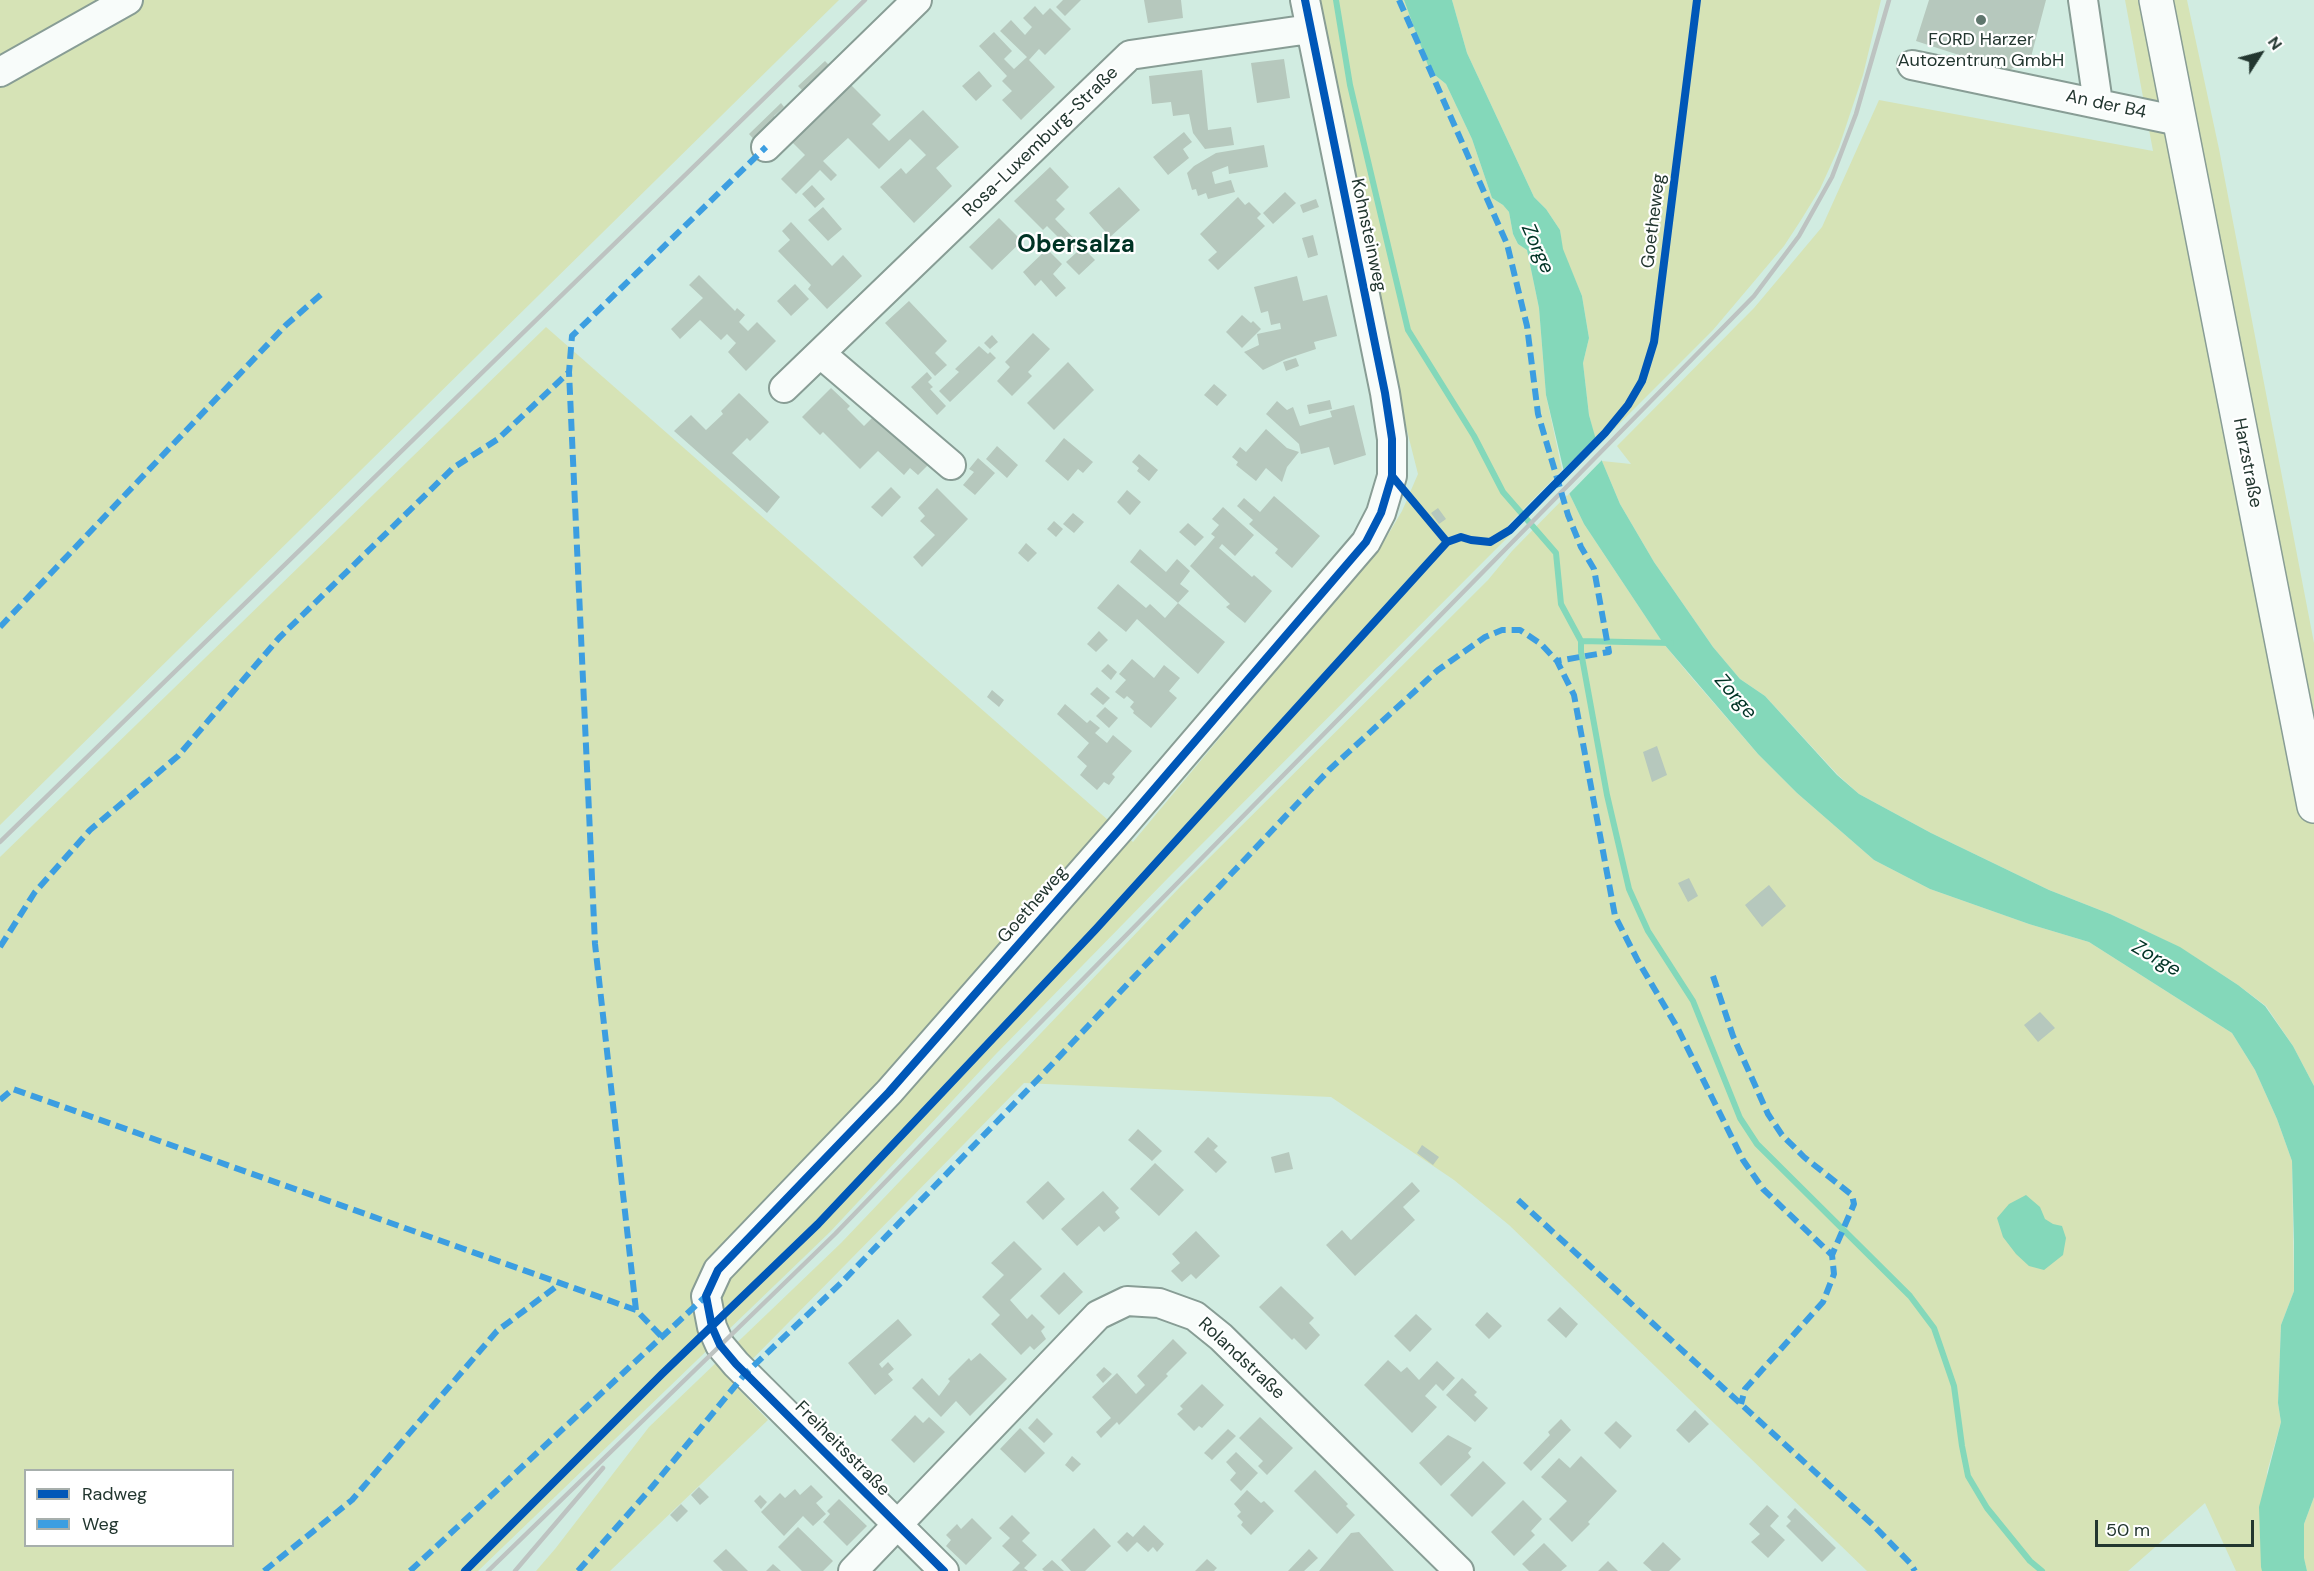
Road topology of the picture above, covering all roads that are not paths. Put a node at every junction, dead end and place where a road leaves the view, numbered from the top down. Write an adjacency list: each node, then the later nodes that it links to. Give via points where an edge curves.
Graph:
1 (128, 0): 8 (street)
2 (917, 0): 11 (street)
3 (1305, 0): 6 (street, Kohnsteinweg)
4 (2083, 0): 9 (street)
5 (2156, 0): 10 (main road, An der B4)
6 (1310, 29): 12 (street, Rosa-Luxemburg-Straße, via 1130,55); 15 (street, Kohnsteinweg, via 1385,393 1392,439)
7 (1912, 64): 9 (street, An der B4)
8 (0, 72)
9 (2098, 104): 10 (street, An der B4)
10 (2179, 120): 16 (main road, Harzstraße)
11 (766, 147)
12 (821, 354): 13 (street, Rosa-Luxemburg-Straße); 14 (street)
13 (784, 388)
14 (951, 465)
15 (1392, 476): 17 (street, Goetheweg, via 1381,513 1366,542 889,1092 718,1270 706,1296)
16 (2314, 806)
17 (720, 1345): 18 (street, Freiheitsstraße)
18 (897, 1525): 19 (street, Rolandstraße); 20 (street, Freiheitsstraße); 21 (street, Rolandstraße, via 1098,1315 1127,1301 1159,1303 1195,1316 1221,1337)
19 (853, 1571)
20 (944, 1571)
21 (1459, 1571)

